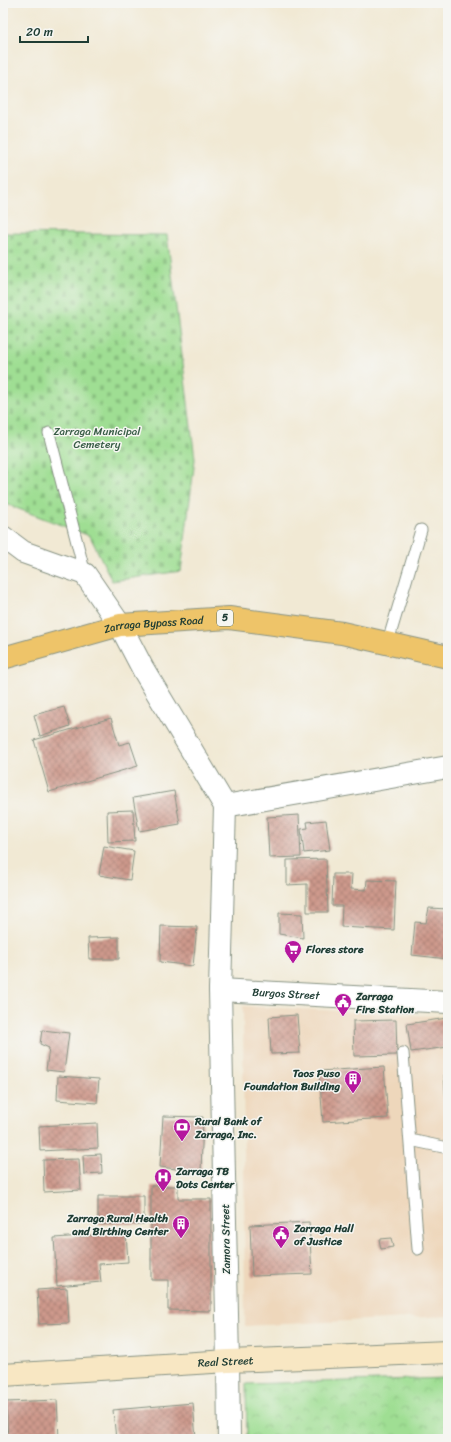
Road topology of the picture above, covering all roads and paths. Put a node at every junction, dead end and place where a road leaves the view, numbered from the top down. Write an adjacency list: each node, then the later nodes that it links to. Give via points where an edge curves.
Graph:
1 (49, 433): 4 (lane)
2 (421, 530): 6 (lane)
3 (3, 537): 4 (street, via 23,552)
4 (85, 574): 5 (street)
5 (120, 625): 6 (main road, Zarraga Bypass Road / 5, via 229,618 342,633); 8 (main road, Zarraga Bypass Road / 5); 10 (street, via 143,669)
6 (387, 644): 7 (main road, Zarraga Bypass Road / 5)
7 (448, 657)
8 (3, 658)
9 (448, 767): 10 (street)
10 (225, 806): 11 (street, Zamora Street)
11 (220, 990): 12 (street, Burgos Street); 18 (street, Zamora Street)
12 (448, 1002)
13 (404, 1053): 14 (lane)
14 (410, 1140): 15 (lane); 16 (lane)
15 (448, 1148)
16 (418, 1250)
17 (448, 1352): 18 (main road, Real Street)
18 (228, 1361): 19 (main road, Real Street); 20 (street, Zamora Street)
19 (3, 1375)
20 (229, 1439)

